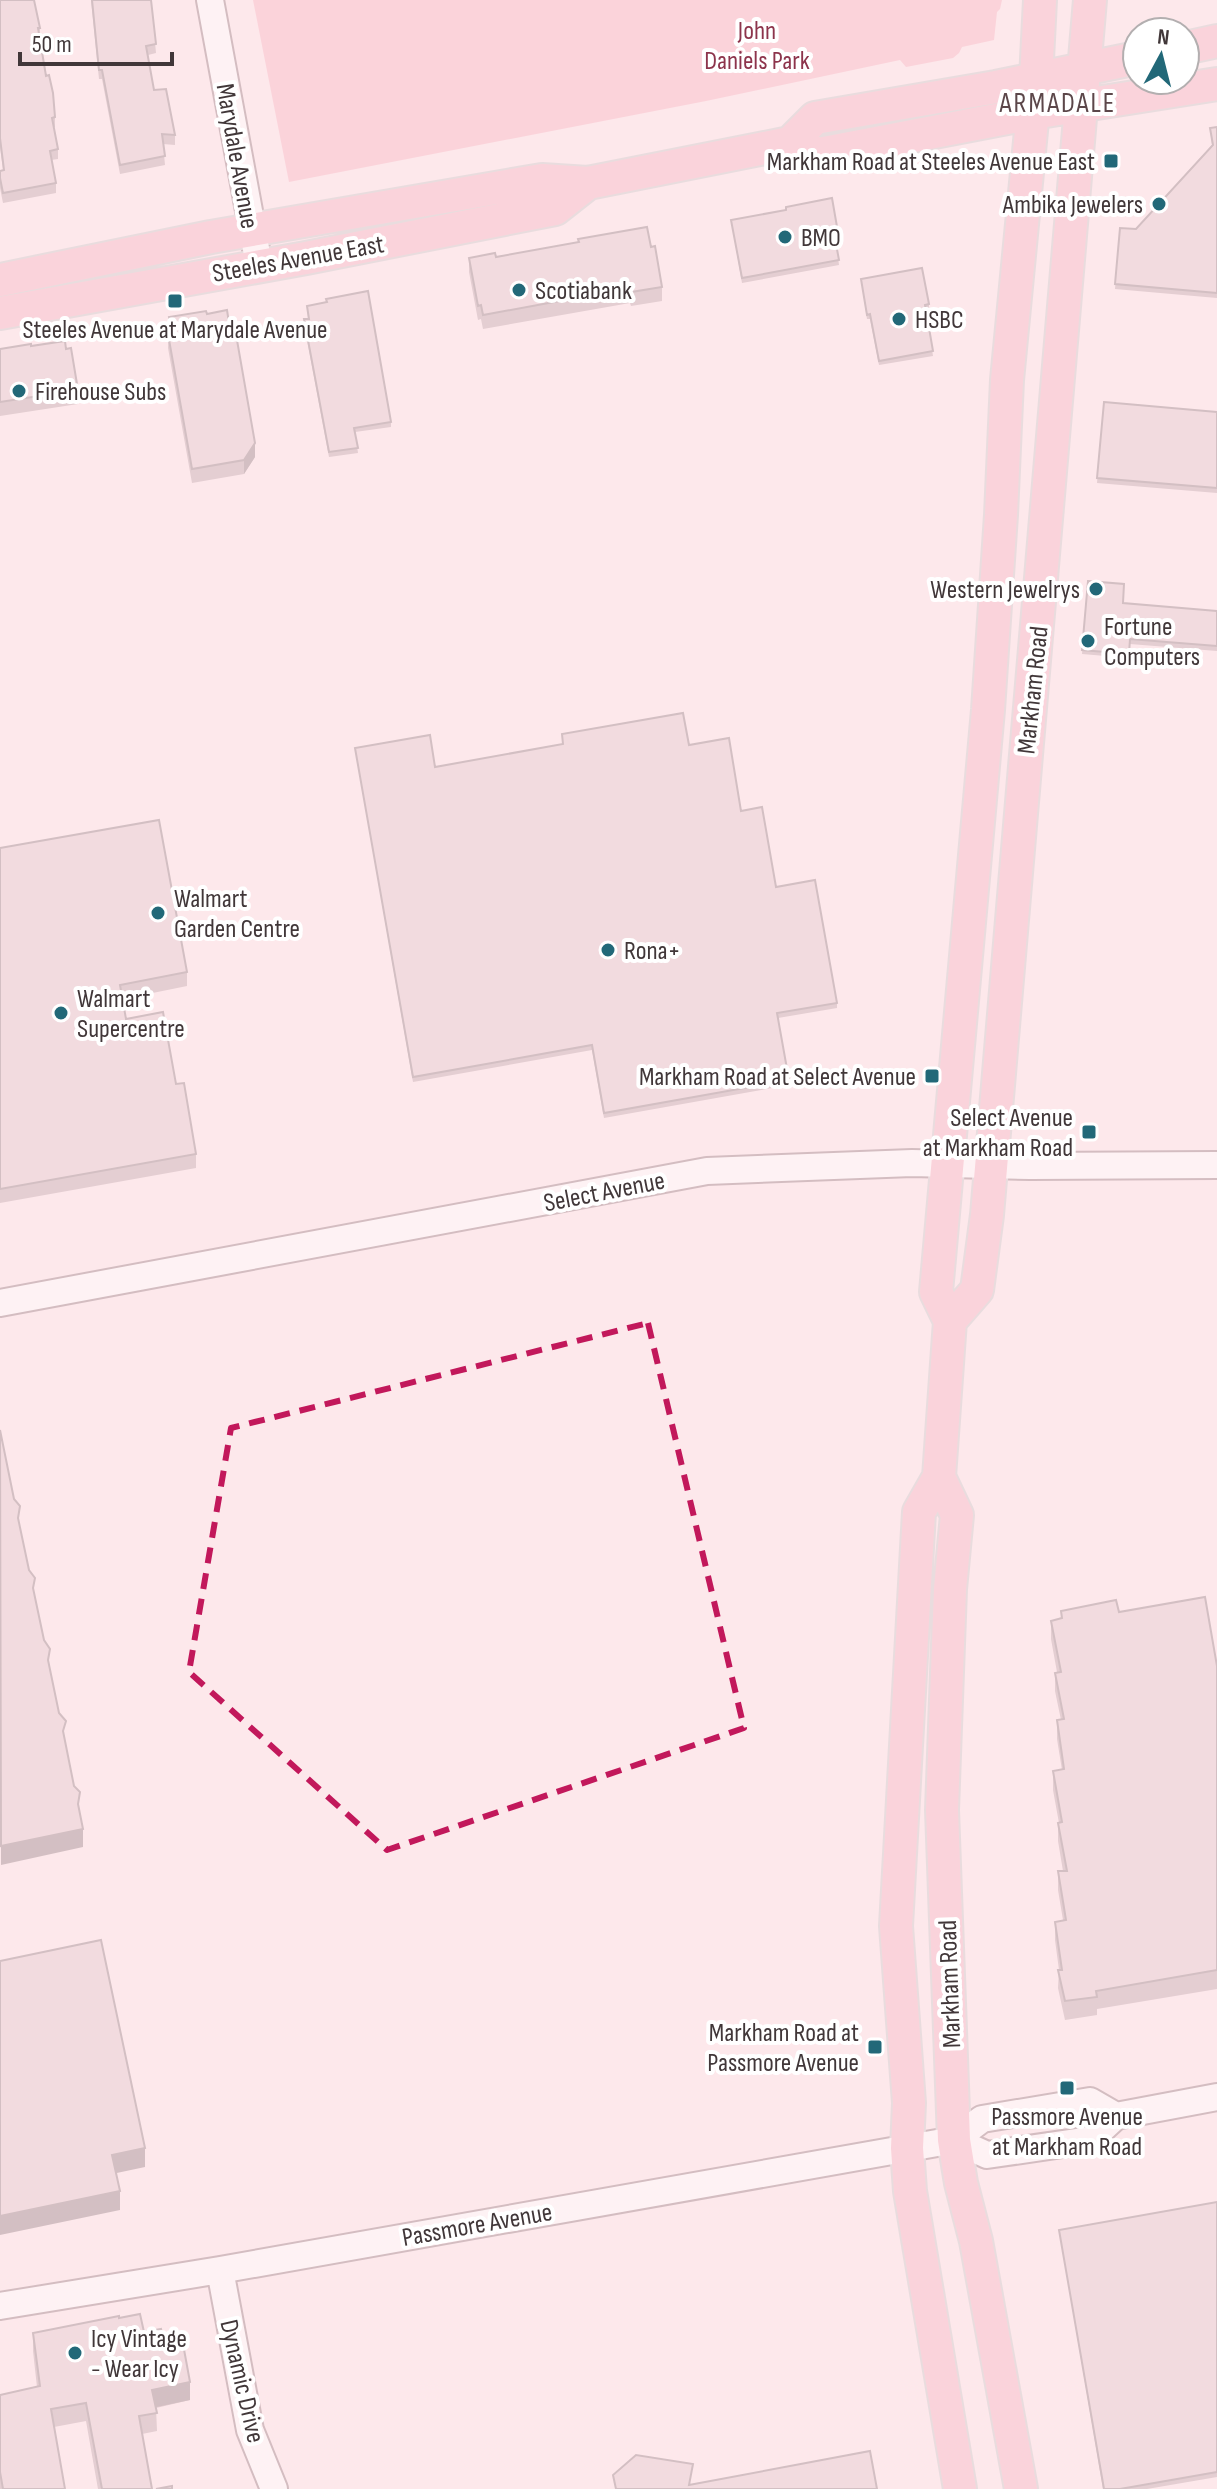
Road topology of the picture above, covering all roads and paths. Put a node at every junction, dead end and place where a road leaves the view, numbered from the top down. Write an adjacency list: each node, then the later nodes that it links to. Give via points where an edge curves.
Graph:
1 (210, 0): 12 (street, Marydale Avenue)
2 (1040, 0): 6 (main road, Markham Road)
3 (1090, 0): 5 (main road, Markham Road)
4 (1121, 61): 5 (main road, Steeles Avenue East)
5 (1084, 69): 6 (main road, Steeles Avenue East); 8 (main road, Markham Road)
6 (1036, 79): 9 (main road, Markham Road); 10 (main road, Steeles Avenue East, via 815,118)
7 (1217, 84): 8 (main road, Steeles Avenue East)
8 (1081, 107): 9 (main road, Steeles Avenue East); 17 (main road, Markham Road)
9 (1033, 113): 10 (main road, Steeles Avenue East, via 819,154); 16 (main road, Markham Road, via 1007,380 994,631)
10 (790, 143): 11 (main road, Steeles Avenue East)
11 (588, 183): 12 (main road, Steeles Avenue East, via 542,180); 13 (main road, Steeles Avenue East, via 555,209)
12 (252, 230): 13 (street, Marydale Avenue); 14 (main road, Steeles Avenue East)
13 (259, 265): 15 (main road, Steeles Avenue East)
14 (0, 280)
15 (0, 313)
16 (948, 1163): 17 (street, Select Avenue); 19 (street, Select Avenue, via 707,1171); 20 (main road, Markham Road, via 936,1292)
17 (993, 1164): 18 (street, Select Avenue); 20 (main road, Markham Road, via 977,1290)
18 (1217, 1165)
19 (0, 1303)
20 (950, 1321): 21 (main road, Markham Road)
21 (939, 1477): 24 (main road, Markham Road, via 957,1515 942,1810); 25 (main road, Markham Road, via 919,1512 896,1926 909,2103)
22 (1217, 2097): 23 (street)
23 (1116, 2116): 24 (street, Passmore Avenue, via 1090,2101 982,2119); 24 (street, via 1090,2140 987,2155)
24 (954, 2140): 25 (street, Passmore Avenue); 30 (main road, Markham Road)
25 (907, 2148): 26 (street, Passmore Avenue); 29 (main road, Markham Road)
26 (220, 2270): 27 (street, Passmore Avenue); 28 (street, Dynamic Drive, via 250,2430)
27 (0, 2306)
28 (274, 2489)
29 (960, 2489)
30 (1021, 2489)

